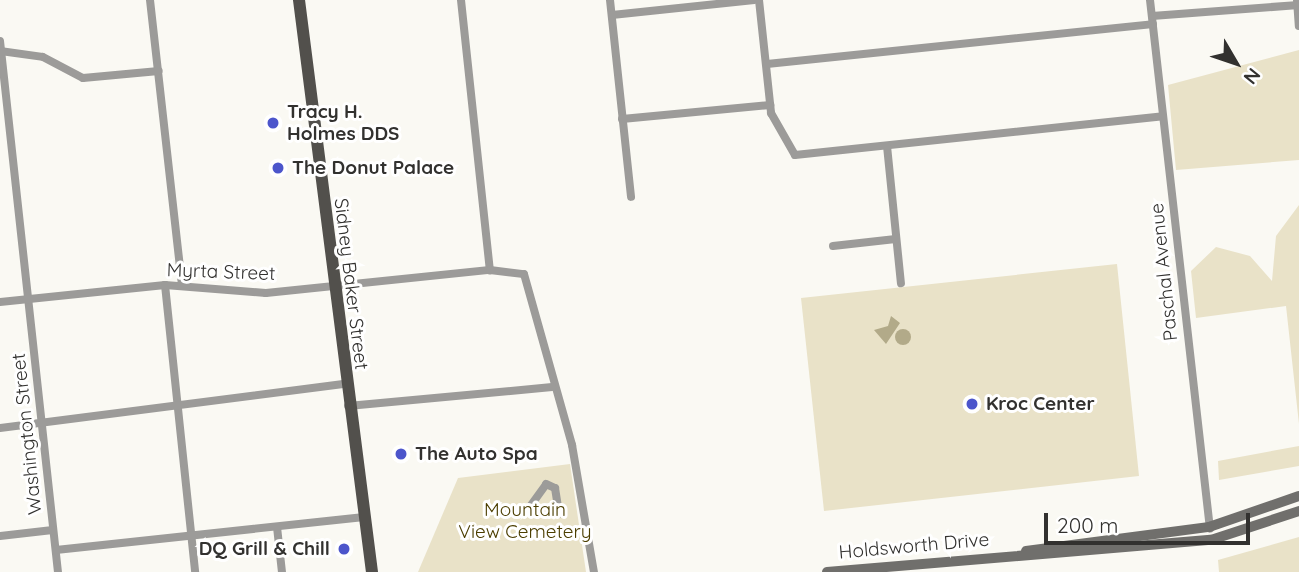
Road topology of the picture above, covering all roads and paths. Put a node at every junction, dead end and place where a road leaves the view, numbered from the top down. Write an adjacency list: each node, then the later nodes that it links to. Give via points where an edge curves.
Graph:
1 (150, 0): 13 (street)
2 (299, 0): 25 (main road, Sidney Baker Street)
3 (461, 0): 21 (street)
4 (610, 0): 8 (street)
5 (756, 0): 8 (street); 12 (street)
6 (1150, 0): 9 (street, Paschal Avenue)
7 (1298, 3): 9 (street); 10 (street)
8 (612, 15): 16 (street)
9 (1152, 20): 12 (street); 15 (street, Paschal Avenue)
10 (1299, 26)
11 (0, 48): 13 (street, via 43,57 83,78); 26 (street, Washington Street)
12 (767, 64): 14 (street)
13 (159, 71): 23 (street)
14 (770, 105): 16 (street); 17 (street, via 795,155)
15 (1163, 116): 17 (street); 40 (street, Paschal Avenue)
16 (622, 119): 18 (street)
17 (887, 146): 19 (street)
18 (631, 197)
19 (896, 239): 20 (street); 22 (street)
20 (833, 246)
21 (490, 270): 25 (street, Myrta Street); 29 (street, Myrta Street, via 524,274)
22 (901, 283)
23 (182, 284): 24 (street, Myrta Street); 25 (street, Myrta Street, via 266,293)
24 (165, 285): 26 (street, Myrta Street); 31 (street)
25 (332, 287): 28 (main road, Sidney Baker Street)
26 (28, 299): 27 (street, Myrta Street); 32 (street, Washington Street)
27 (0, 302)
28 (345, 384): 30 (main road, Sidney Baker Street); 31 (street)
29 (552, 387): 30 (street); 51 (street, via 572,445)
30 (348, 406): 38 (main road, Sidney Baker Street)
31 (181, 410): 32 (street); 42 (street)
32 (42, 424): 33 (street); 41 (street, Washington Street)
33 (0, 428)
34 (1299, 496): 40 (main road, Holdsworth Drive)
35 (1299, 511): 44 (main road, Holdsworth Drive)
36 (526, 512): 37 (street, via 547,484 555,488)
37 (559, 514)
38 (364, 517): 39 (street); 50 (main road, Sidney Baker Street)
39 (277, 527): 42 (street); 49 (street)
40 (1209, 527): 44 (street, Paschal Avenue); 46 (main road, Holdsworth Drive, via 1070,540)
41 (53, 530): 43 (street); 45 (street, Washington Street)
42 (194, 534): 45 (street); 48 (street)
43 (0, 536)
44 (1211, 540): 46 (main road, Holdsworth Drive)
45 (56, 550): 47 (street, Washington Street)
46 (1005, 555): 52 (main road, Holdsworth Drive)
47 (58, 572)
48 (195, 572)
49 (282, 572)
50 (372, 572)
51 (594, 572)
52 (827, 572)

